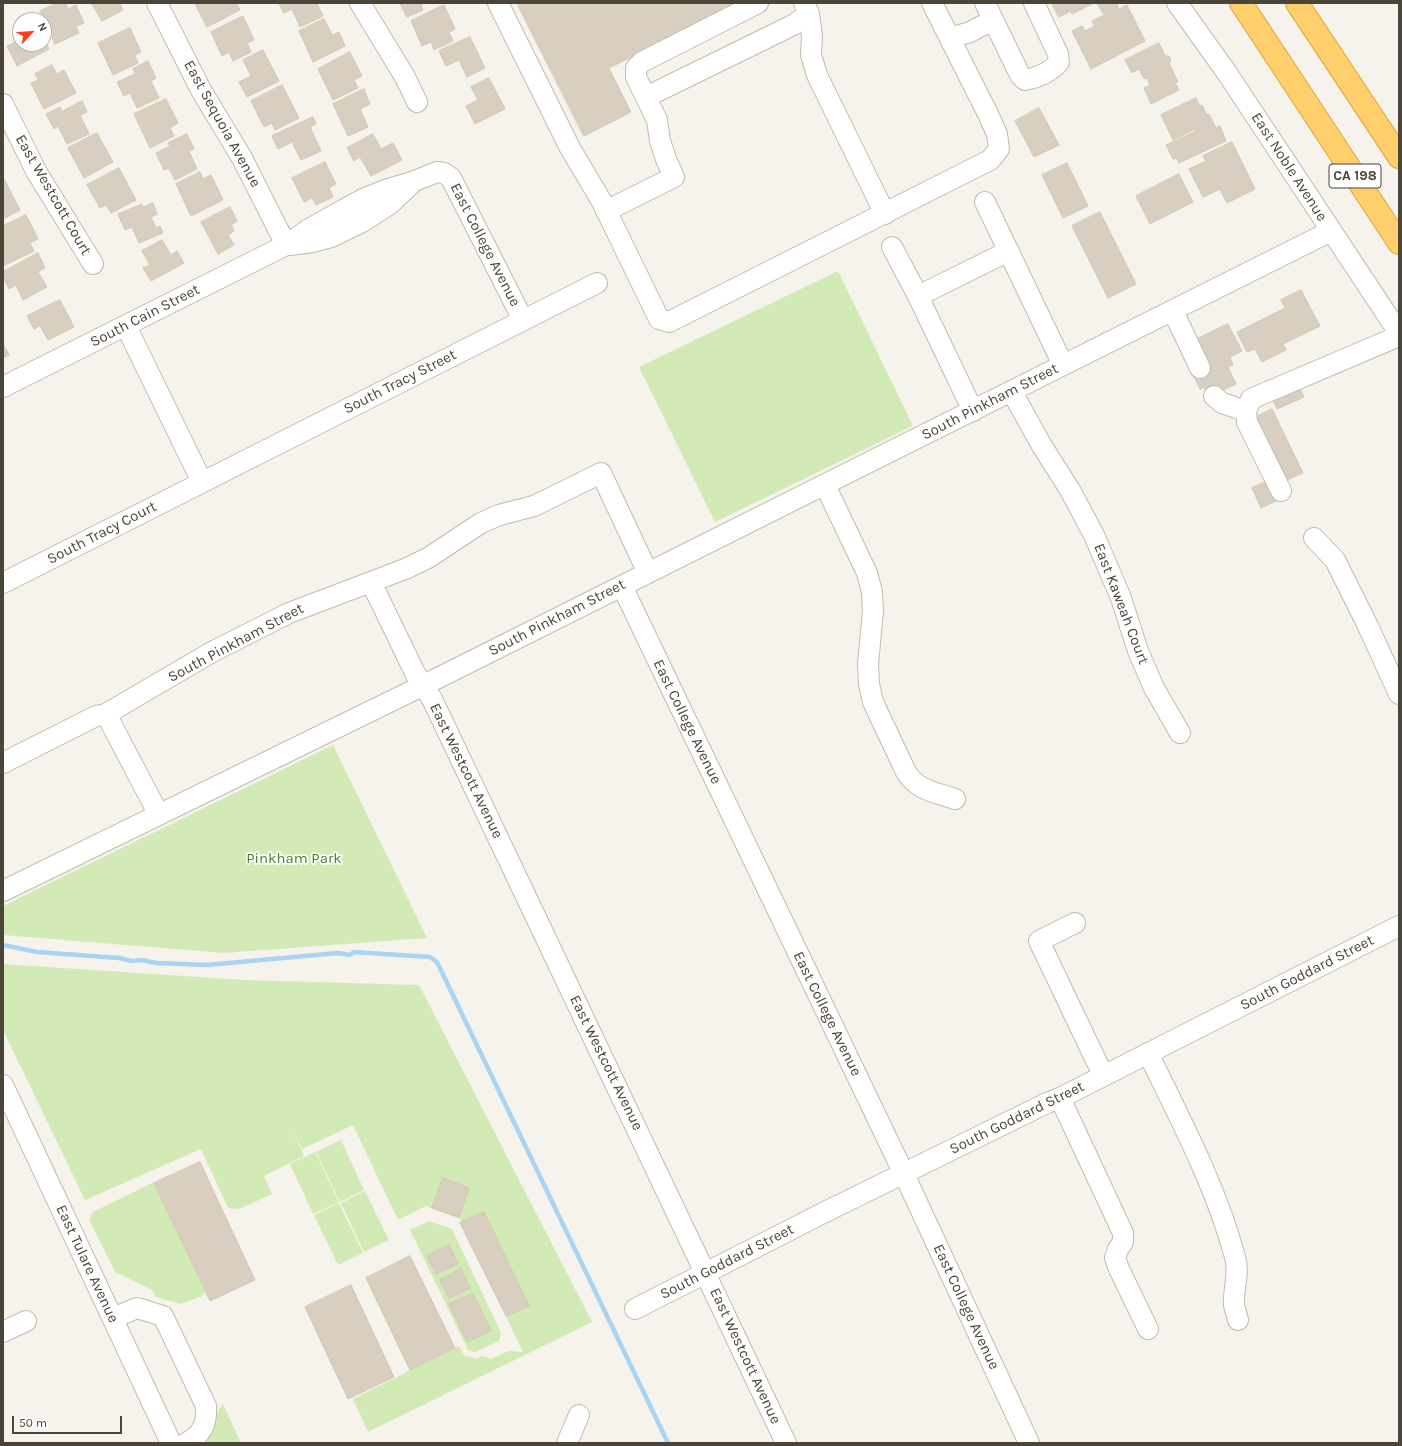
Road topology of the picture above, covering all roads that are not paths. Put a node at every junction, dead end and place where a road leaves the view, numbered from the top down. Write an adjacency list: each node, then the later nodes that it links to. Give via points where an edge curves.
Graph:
1 (157, 3): 23 (street, East Sequoia Avenue, via 201,90 242,158)
2 (360, 3): 14 (street, via 405,77)
3 (498, 3): 19 (street, via 570,148)
4 (758, 3): 13 (street, via 642,62 636,68 636,77)
5 (932, 3): 12 (street)
6 (1034, 3): 11 (street, via 1058,54 1059,62 1054,68 1032,79 1025,80 1020,75)
7 (1177, 3): 21 (street, East Noble Avenue, via 1228,73)
8 (1241, 3): 22 (highway, CA 198)
9 (1297, 3): 16 (highway, CA 198)
10 (806, 9): 13 (street, via 793,25); 20 (street, via 817,75)
11 (989, 12): 12 (street, via 970,32)
12 (950, 38): 20 (street, via 997,134 999,149 990,160)
13 (646, 97): 19 (street, via 657,120 660,141 674,177)
14 (417, 102)
15 (3, 104): 26 (street, East Westcott Court, via 36,171)
16 (1399, 157)
17 (444, 172): 23 (street, South Cain Street, via 436,172 412,182 390,204 362,222 331,237); 30 (street, East College Avenue, via 456,187)
18 (985, 202): 25 (street)
19 (606, 211): 20 (street, via 659,319 670,322)
20 (885, 214)
21 (1331, 231): 29 (street, South Pinkham Street); 32 (street, East Noble Avenue)
22 (1399, 243)
23 (286, 245): 31 (street, South Cain Street)
24 (892, 247): 28 (street)
25 (1009, 251): 28 (street); 33 (street)
26 (93, 264)
27 (598, 283): 30 (street, South Tracy Street)
28 (918, 296): 38 (street)
29 (1173, 311): 33 (street, South Pinkham Street); 34 (street)
30 (523, 320): 40 (street, South Tracy Street)
31 (126, 326): 35 (street, South Cain Street); 40 (street)
32 (1399, 334): 39 (street, via 1251,399)
33 (1063, 365): 36 (street, South Pinkham Street)
34 (1200, 368)
35 (3, 387)
36 (1012, 392): 38 (street, South Pinkham Street); 51 (street, East Kaweah Court, via 1094,535 1121,598 1154,688)
37 (1214, 396): 39 (street, via 1222,402)
38 (973, 411): 41 (street, South Pinkham Street)
39 (1246, 411): 42 (street, via 1247,422)
40 (202, 482): 46 (street, South Tracy Court)
41 (825, 485): 44 (street, South Pinkham Street); 53 (street, via 867,573 872,592 873,611 868,664 873,702 912,781 922,788)
42 (1281, 491)
43 (1314, 538): 49 (street, via 1335,560)
44 (648, 573): 45 (street, South Pinkham Street, via 600,472 534,506 481,522 428,558); 47 (street, South Pinkham Street)
45 (371, 582): 48 (street); 50 (street, South Pinkham Street, via 289,613 212,652)
46 (3, 583)
47 (622, 586): 48 (street, South Pinkham Street); 62 (street, East College Avenue)
48 (424, 685): 54 (street, South Pinkham Street); 63 (street, East Westcott Avenue)
49 (1399, 694)
50 (106, 714): 52 (street, South Pinkham Street, via 96,716); 54 (street)
51 (1180, 733)
52 (3, 763)
53 (955, 799)
54 (159, 815): 55 (street, South Pinkham Street)
55 (3, 891)
56 (1075, 923): 59 (street, via 1039,940)
57 (1399, 926): 58 (street, South Goddard Street)
58 (1148, 1053): 59 (street, South Goddard Street); 66 (street, via 1194,1148 1236,1258 1237,1282 1234,1304)
59 (1103, 1075): 61 (street, South Goddard Street)
60 (3, 1085): 65 (street, East Tulare Avenue)
61 (1060, 1098): 62 (street, South Goddard Street); 68 (street, via 1123,1233 1123,1242 1116,1258)
62 (904, 1174): 63 (street, South Goddard Street); 75 (street, East College Avenue)
63 (706, 1273): 64 (street, South Goddard Street); 74 (street, East Westcott Avenue)
64 (635, 1309)
65 (113, 1318): 71 (street, East Tulare Avenue); 72 (street, via 137,1308 163,1316 206,1406 205,1420 200,1433)
66 (1238, 1320)
67 (26, 1321): 69 (street)
68 (1148, 1329)
69 (3, 1332)
70 (579, 1415): 73 (street)
71 (171, 1443)
72 (186, 1443)
73 (567, 1443)
74 (786, 1443)
75 (1029, 1443)

